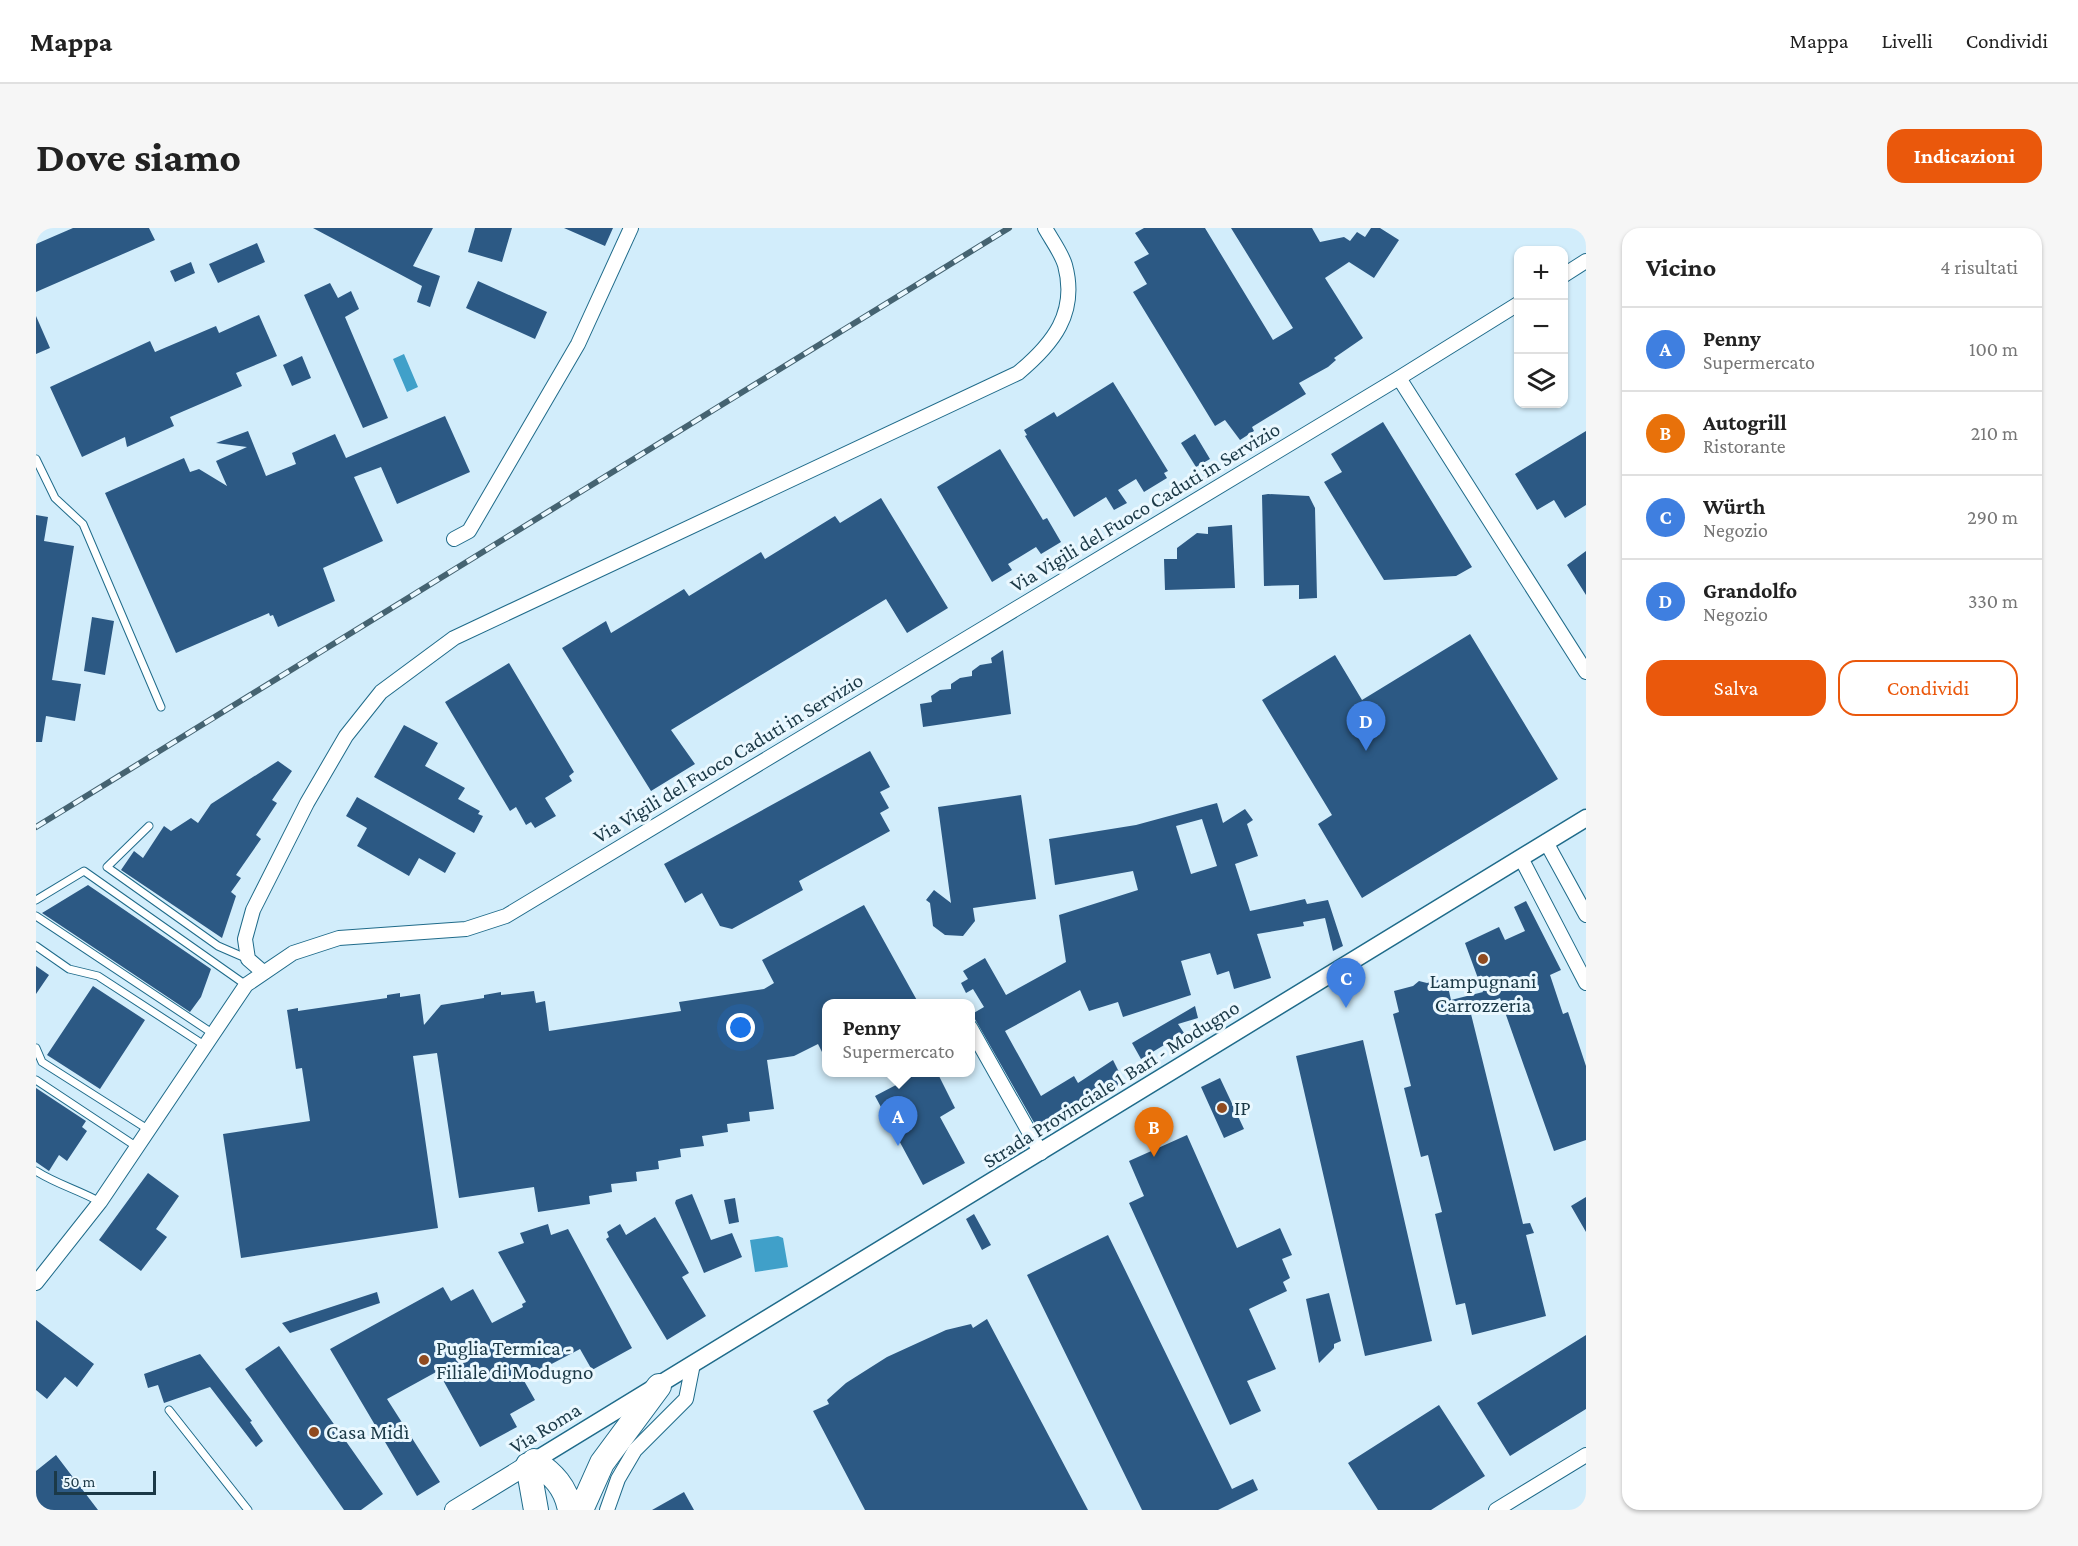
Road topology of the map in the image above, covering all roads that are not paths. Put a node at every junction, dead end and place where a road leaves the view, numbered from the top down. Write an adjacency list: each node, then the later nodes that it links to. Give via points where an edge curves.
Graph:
1 (631, 228): 8 (street, via 578,344 469,531)
2 (1045, 228): 19 (street, via 1064,263 1068,280 1065,312 1049,346 1018,373 454,638 381,692 346,736 253,910 245,939)
3 (1586, 261): 4 (street)
4 (1568, 272)
5 (1514, 306): 6 (street, Via Vigili del Fuoco Caduti in Servizio)
6 (1399, 378): 9 (street); 20 (street, Via Vigili del Fuoco Caduti in Servizio, via 506,916 466,929 339,938 293,953)
7 (36, 459): 10 (lane, via 55,498 83,524)
8 (454, 539)
9 (1586, 672)
10 (161, 707)
11 (1586, 818): 13 (street, Strada Provinciale 1 Bari - Modugno)
12 (149, 826): 19 (lane, via 107,867 218,946)
13 (1546, 842): 14 (street, Strada Provinciale 1 Bari - Modugno); 16 (street)
14 (1521, 858): 21 (street); 30 (street, Strada Provinciale 1 Bari - Modugno)
15 (36, 900): 22 (lane, via 84,871)
16 (1586, 915)
17 (36, 916): 23 (lane)
18 (36, 946): 25 (lane, via 69,969 98,976)
19 (248, 959): 20 (street)
20 (263, 972): 22 (street, Via Vigili del Fuoco Caduti in Servizio)
21 (1586, 983)
22 (246, 985): 23 (street, Via Vigili del Fuoco Caduti in Servizio)
23 (212, 1033): 25 (street, Via Vigili del Fuoco Caduti in Servizio)
24 (975, 1036): 30 (street)
25 (204, 1045): 28 (street, Via Vigili del Fuoco Caduti in Servizio)
26 (36, 1048): 28 (lane, via 42,1062)
27 (36, 1080): 29 (lane)
28 (149, 1130): 29 (street, Via Vigili del Fuoco Caduti in Servizio)
29 (138, 1147): 32 (street, Via Vigili del Fuoco Caduti in Servizio)
30 (1041, 1154): 34 (street, Strada Provinciale 1 Bari - Modugno)
31 (36, 1171): 32 (lane)
32 (100, 1202): 33 (street, Via Vigili del Fuoco Caduti in Servizio)
33 (36, 1282)
34 (693, 1364): 35 (street, Strada Provinciale 1 Bari - Modugno); 44 (street, via 686,1399 635,1450 618,1479)
35 (659, 1386): 38 (street, Via Roma); 43 (highway, via 602,1463)
36 (168, 1410): 39 (lane)
37 (1586, 1455): 45 (street)
38 (531, 1463): 40 (main road, Via Roma); 41 (highway); 42 (highway, via 550,1472 561,1485)
39 (248, 1510)
40 (454, 1510)
41 (536, 1510)
42 (570, 1510)
43 (581, 1510)
44 (607, 1510)
45 (1496, 1510)

